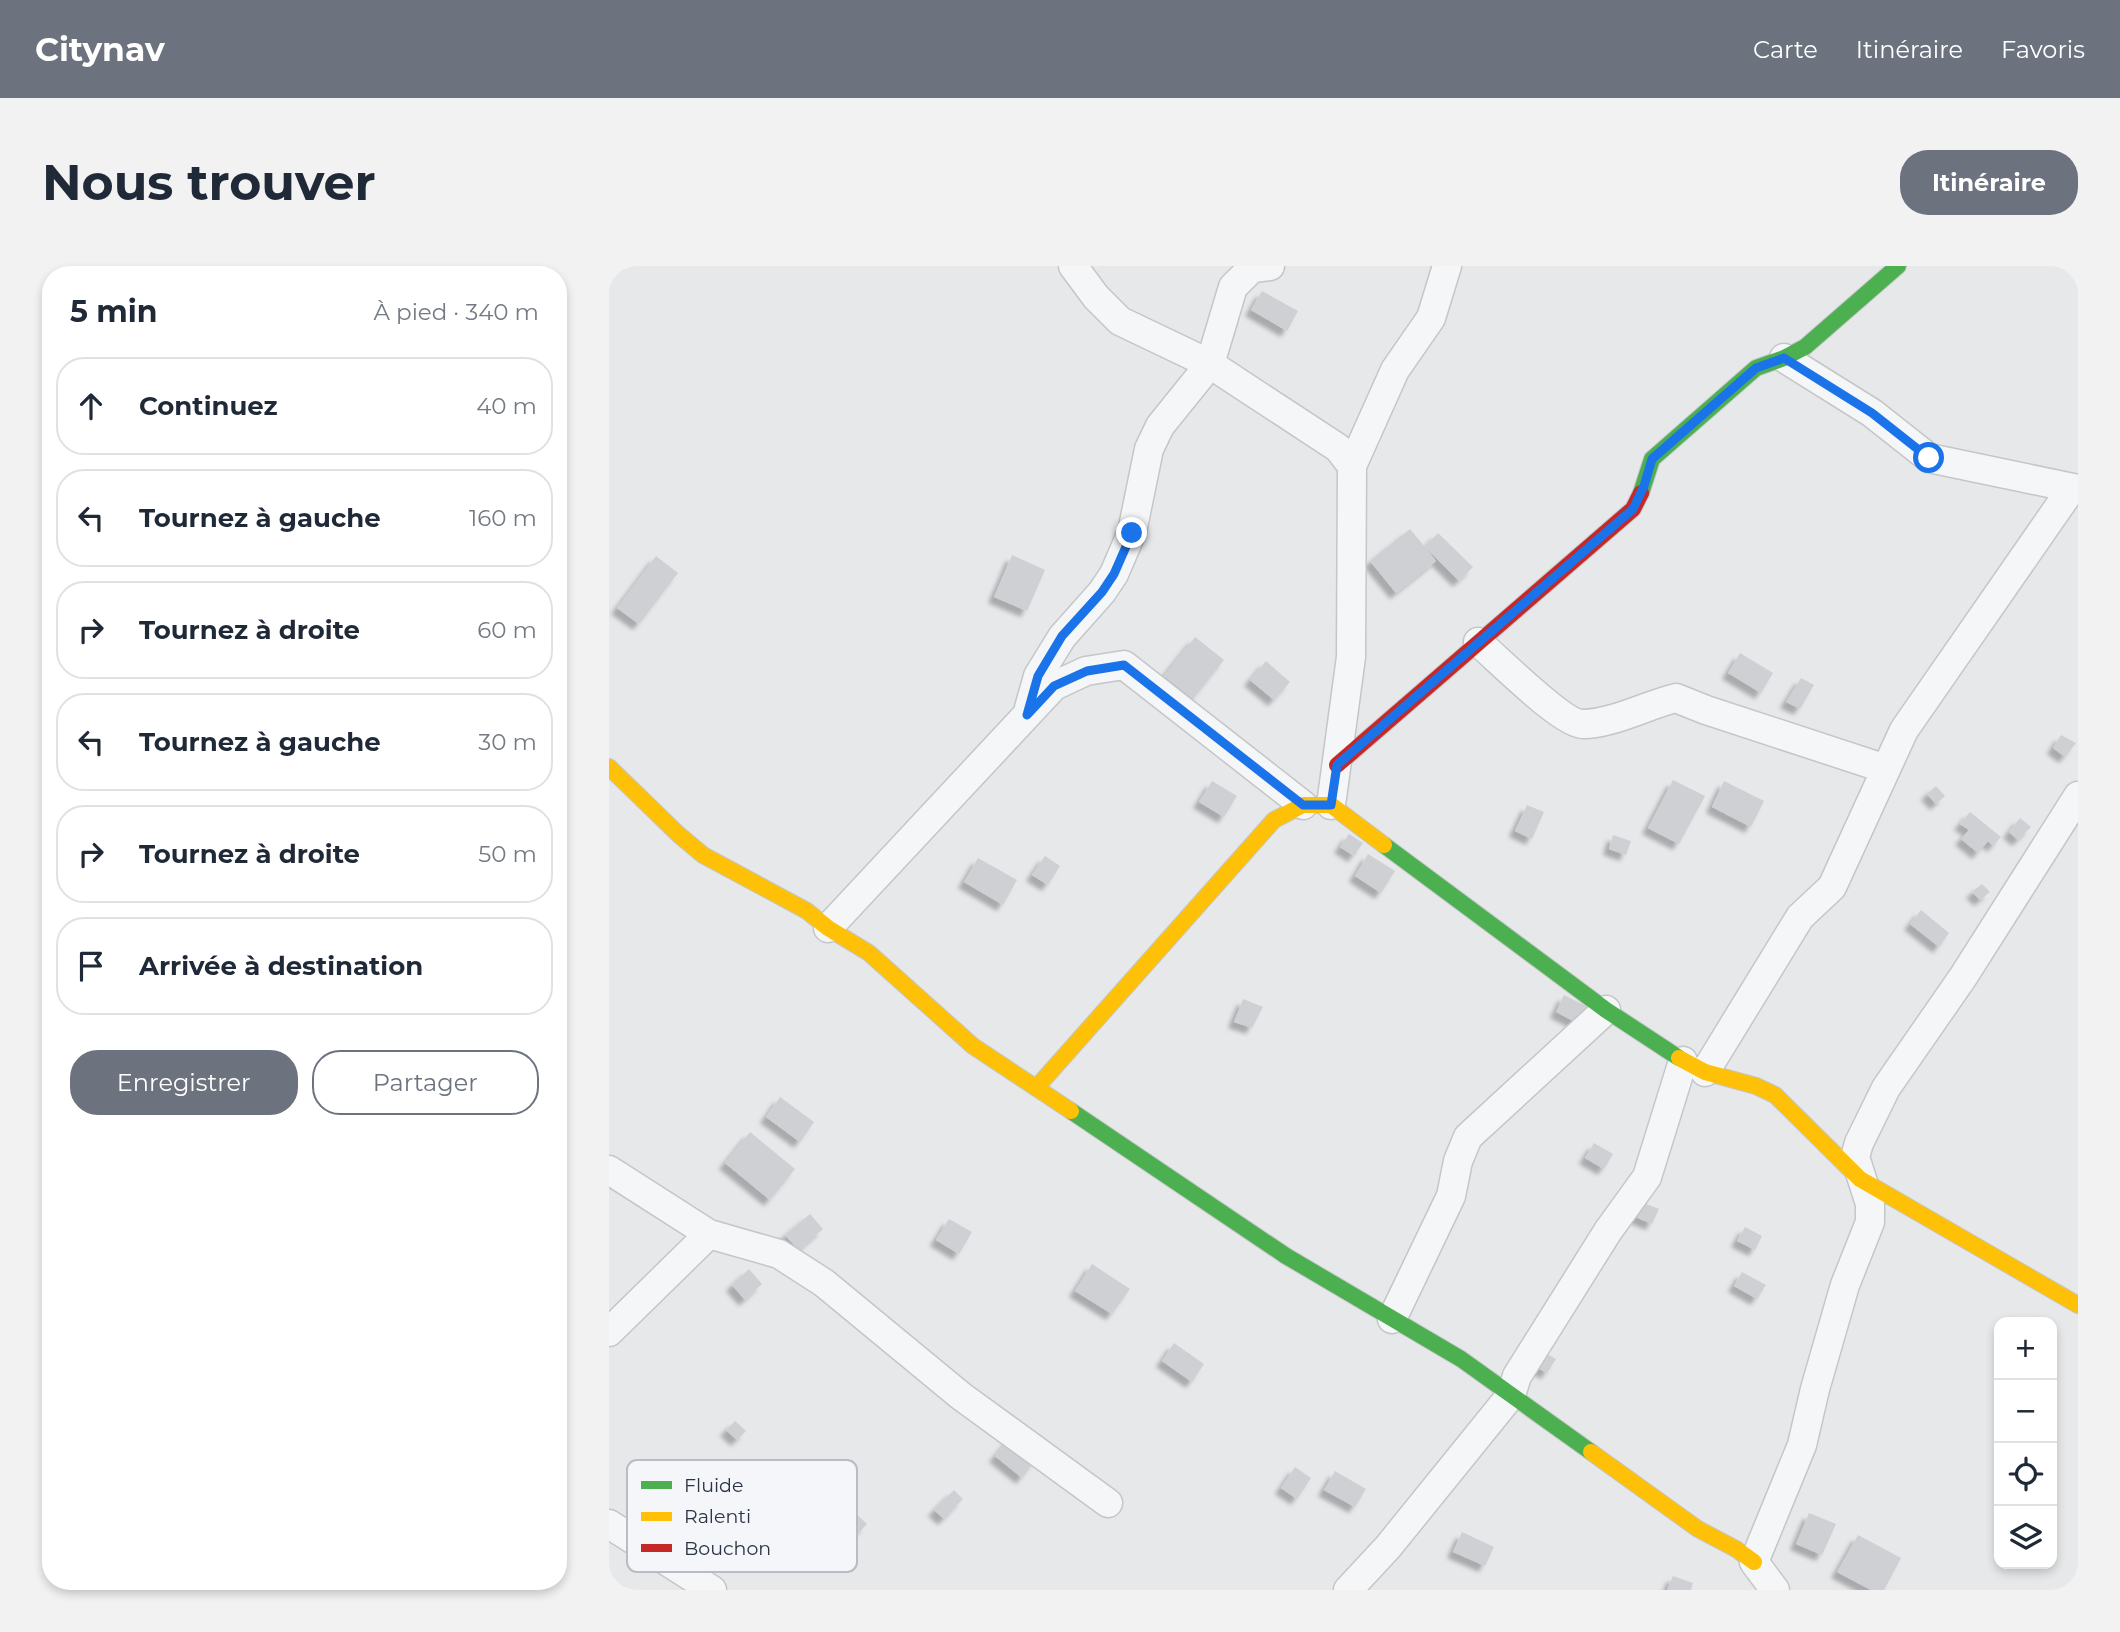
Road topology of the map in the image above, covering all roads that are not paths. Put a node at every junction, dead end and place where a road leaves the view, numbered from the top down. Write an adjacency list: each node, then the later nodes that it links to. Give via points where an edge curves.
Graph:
1 (1073, 266): 6 (street, via 1120,321)
2 (1270, 266): 6 (street, via 1252,268 1233,287)
3 (1447, 266): 7 (street, via 1431,318 1395,370)
4 (1898, 266): 5 (street, via 1805,347)
5 (1784, 358): 8 (street, via 1872,413 1929,458); 9 (street, via 1756,368 1652,459 1633,509)
6 (1210, 364): 7 (street, via 1338,448); 10 (street, via 1160,426 1149,449 1132,533 1114,574 1062,636 1038,676)
7 (1352, 466): 11 (street, via 1351,657)
8 (2075, 488): 13 (street, via 1903,730)
9 (1478, 642): 11 (street); 13 (street, via 1558,713 1579,724 1597,723 1676,698)
10 (1027, 715): 15 (street, via 1054,686 1087,671 1124,665); 17 (street)
11 (1337, 765): 16 (street)
12 (609, 767): 17 (street, via 703,855 807,911)
13 (1886, 769): 19 (street, via 1832,887 1800,918)
14 (2078, 796): 22 (street, via 1886,1088 1855,1157)
15 (1303, 805): 16 (street); 20 (street, via 1274,820)
16 (1331, 805): 18 (street)
17 (828, 928): 20 (street, via 869,953 973,1046)
18 (1606, 1010): 19 (street); 25 (street, via 1468,1137 1451,1196)
19 (1694, 1066): 22 (street, via 1775,1095); 27 (street, via 1647,1177 1517,1376)
20 (1036, 1088): 25 (street, via 1286,1255)
21 (609, 1170): 23 (street)
22 (1860, 1179): 24 (street); 31 (street, via 1870,1204 1870,1222 1845,1285 1802,1445)
23 (709, 1234): 26 (street); 28 (street, via 779,1254 824,1283 961,1396)
24 (2078, 1305)
25 (1392, 1319): 27 (street)
26 (609, 1332)
27 (1511, 1395): 31 (street, via 1698,1529); 34 (street)
28 (1108, 1503)
29 (609, 1524): 30 (street)
30 (627, 1536)
31 (1754, 1562): 35 (street)
32 (684, 1572): 33 (street)
33 (712, 1590)
34 (1348, 1590)
35 (1775, 1590)

